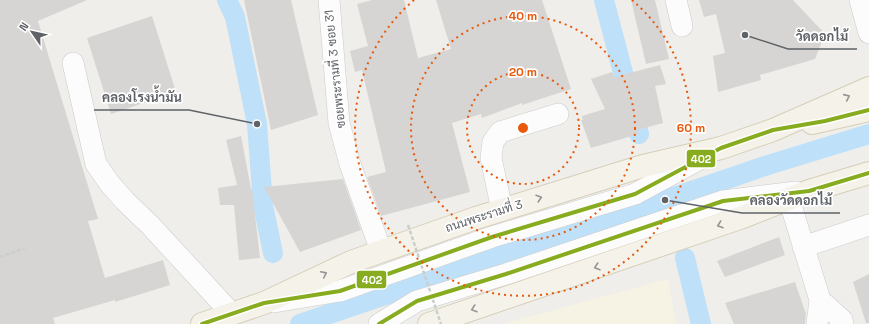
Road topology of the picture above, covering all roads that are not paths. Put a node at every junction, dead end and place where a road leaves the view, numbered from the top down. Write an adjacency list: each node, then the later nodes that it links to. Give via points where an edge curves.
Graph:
1 (328, 0): 17 (street, ซอยพระรามที่ 3 ซอย 31, via 339,123 350,164)
2 (676, 0): 4 (street)
3 (860, 0): 5 (street)
4 (682, 26)
5 (869, 33)
6 (73, 63): 20 (street, via 96,164 125,201)
7 (869, 88): 10 (main road, ถนนพระรามที่ 3, one-way to 7)
8 (869, 110): 10 (main road, ถนนพระรามที่ 3)
9 (558, 114): 14 (street, via 500,132 493,142 491,158)
10 (773, 130): 11 (main road, ถนนพระรามที่ 3)
11 (721, 148): 14 (main road, ถนนพระรามที่ 3, one-way to 11, via 643,166); 19 (street, via 635,194 492,237 340,291)
12 (869, 173): 13 (main road)
13 (799, 194): 16 (street); 22 (street, via 723,201 417,301); 23 (main road, one-way to 23, via 740,218)
14 (502, 210): 17 (main road, ถนนพระรามที่ 3)
15 (869, 225): 16 (street)
16 (804, 247): 18 (street)
17 (381, 251): 19 (main road, ถนนพระรามที่ 3, one-way to 17, via 351,262)
18 (820, 300): 24 (street); 25 (street, via 842,320)
19 (264, 303): 20 (main road, ถนนพระรามที่ 3)
20 (232, 314): 21 (main road, ถนนพระรามที่ 3)
21 (202, 324)
22 (379, 324)
23 (429, 324)
24 (817, 324)
25 (843, 324)

